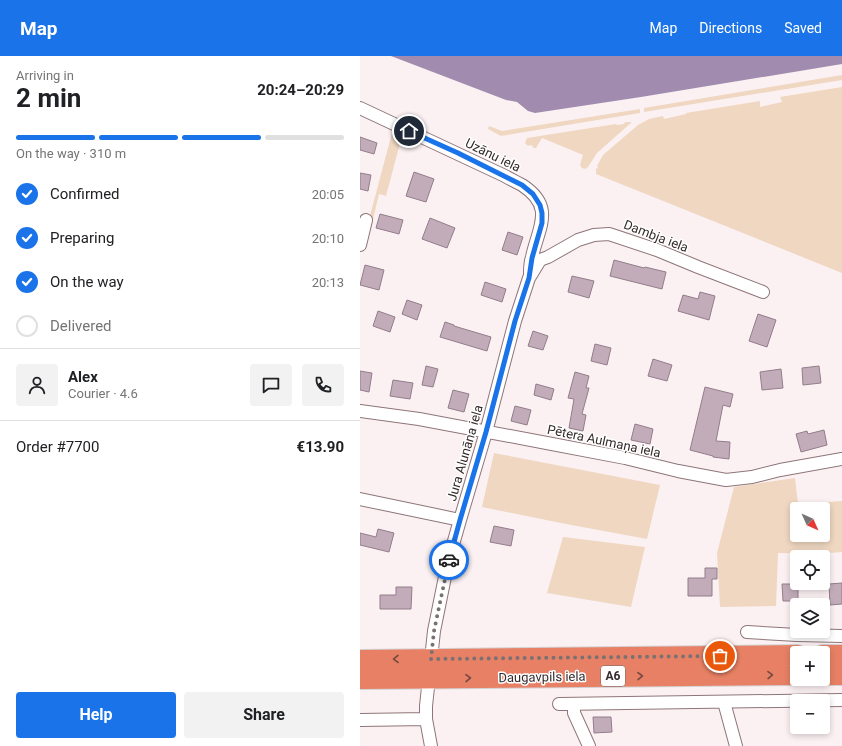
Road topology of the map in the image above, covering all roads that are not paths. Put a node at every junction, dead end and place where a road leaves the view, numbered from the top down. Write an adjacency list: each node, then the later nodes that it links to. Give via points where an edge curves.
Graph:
1 (360, 108): 5 (street, Uzānu iela, via 505,176 533,194 540,205 542,223)
2 (366, 220): 3 (street)
3 (360, 245)
4 (540, 260): 5 (street, Jura Alunāna iela); 6 (street, Dambja iela, via 578,240 609,234)
5 (529, 278): 8 (street, Jura Alunāna iela)
6 (763, 292)
7 (360, 411): 8 (street, Pētera Aulmaņa iela)
8 (486, 432): 9 (street, Pētera Aulmaņa iela, via 726,480); 11 (street, Jura Alunāna iela)
9 (842, 458)
10 (360, 499): 11 (street)
11 (460, 520): 18 (street, Jura Alunāna iela, via 448,562 434,631)
12 (747, 632): 13 (street)
13 (842, 636)
14 (790, 655): 18 (highway, Daugavpils iela / A6)
15 (830, 655): 16 (highway)
16 (842, 655)
17 (360, 660): 18 (highway, Daugavpils iela / A6, one-way to 17)
18 (430, 669): 19 (highway, Daugavpils iela / A6, one-way to 19); 22 (highway, Daugavpils iela / A6); 27 (street, Jura Alunāna iela)
19 (790, 675)
20 (830, 675): 21 (highway)
21 (842, 675)
22 (360, 679)
23 (842, 700): 24 (street)
24 (724, 702): 26 (street); 31 (street)
25 (559, 704): 26 (street)
26 (574, 704): 30 (street, via 574,713)
27 (426, 719): 28 (street); 29 (street, Jura Alunāna iela)
28 (360, 720)
29 (431, 746)
30 (589, 746)
31 (736, 746)

